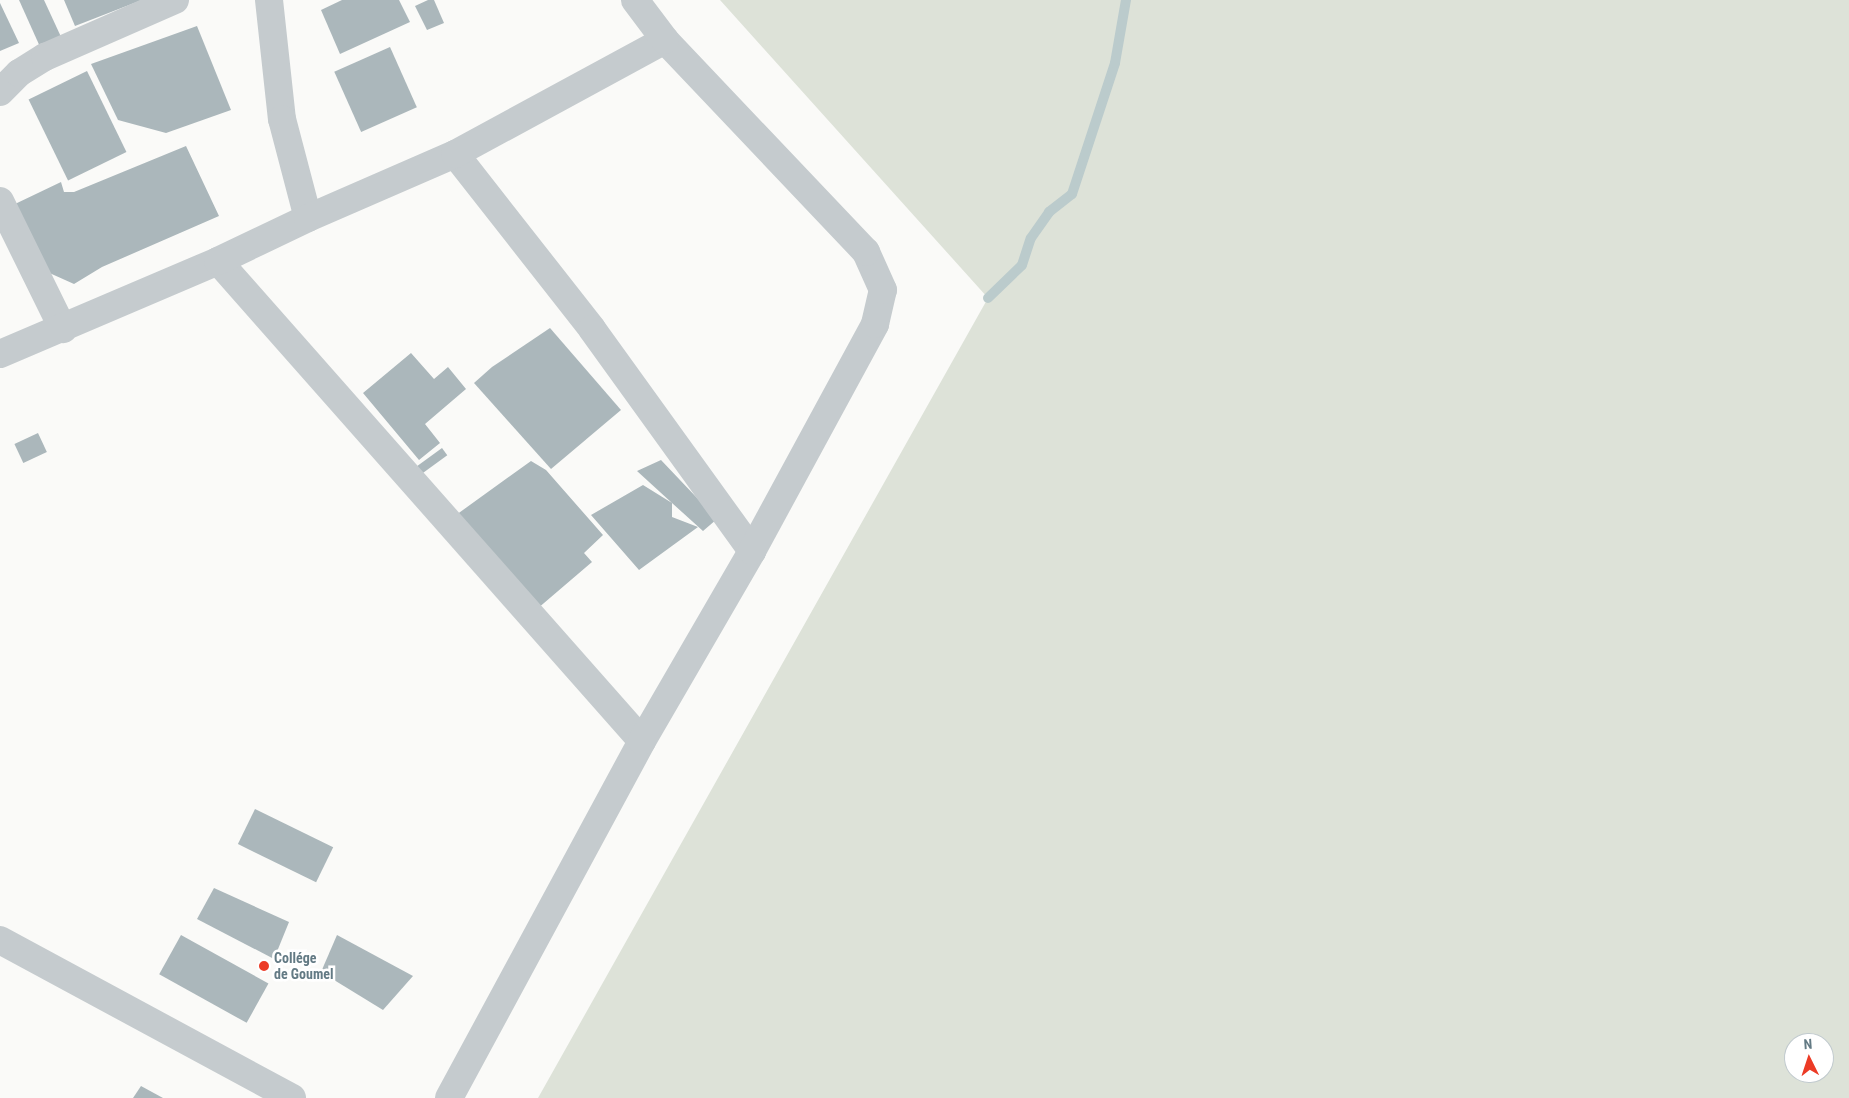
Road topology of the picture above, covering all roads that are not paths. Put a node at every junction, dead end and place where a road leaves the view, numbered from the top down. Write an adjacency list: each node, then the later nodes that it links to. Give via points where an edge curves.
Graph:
1 (175, 0): 5 (street, via 44,57 19,73)
2 (269, 0): 8 (street, via 282,119)
3 (635, 0): 4 (street)
4 (665, 40): 6 (street); 12 (street, via 866,252 883,290 875,324)
5 (0, 92)
6 (455, 154): 8 (street); 12 (street, via 592,329)
7 (0, 202): 10 (street)
8 (308, 218): 9 (street)
9 (218, 261): 10 (street); 13 (street)
10 (63, 329): 11 (street)
11 (0, 354)
12 (752, 551): 13 (street)
13 (642, 741): 16 (street)
14 (1, 942): 15 (street)
15 (292, 1098)
16 (449, 1098)

